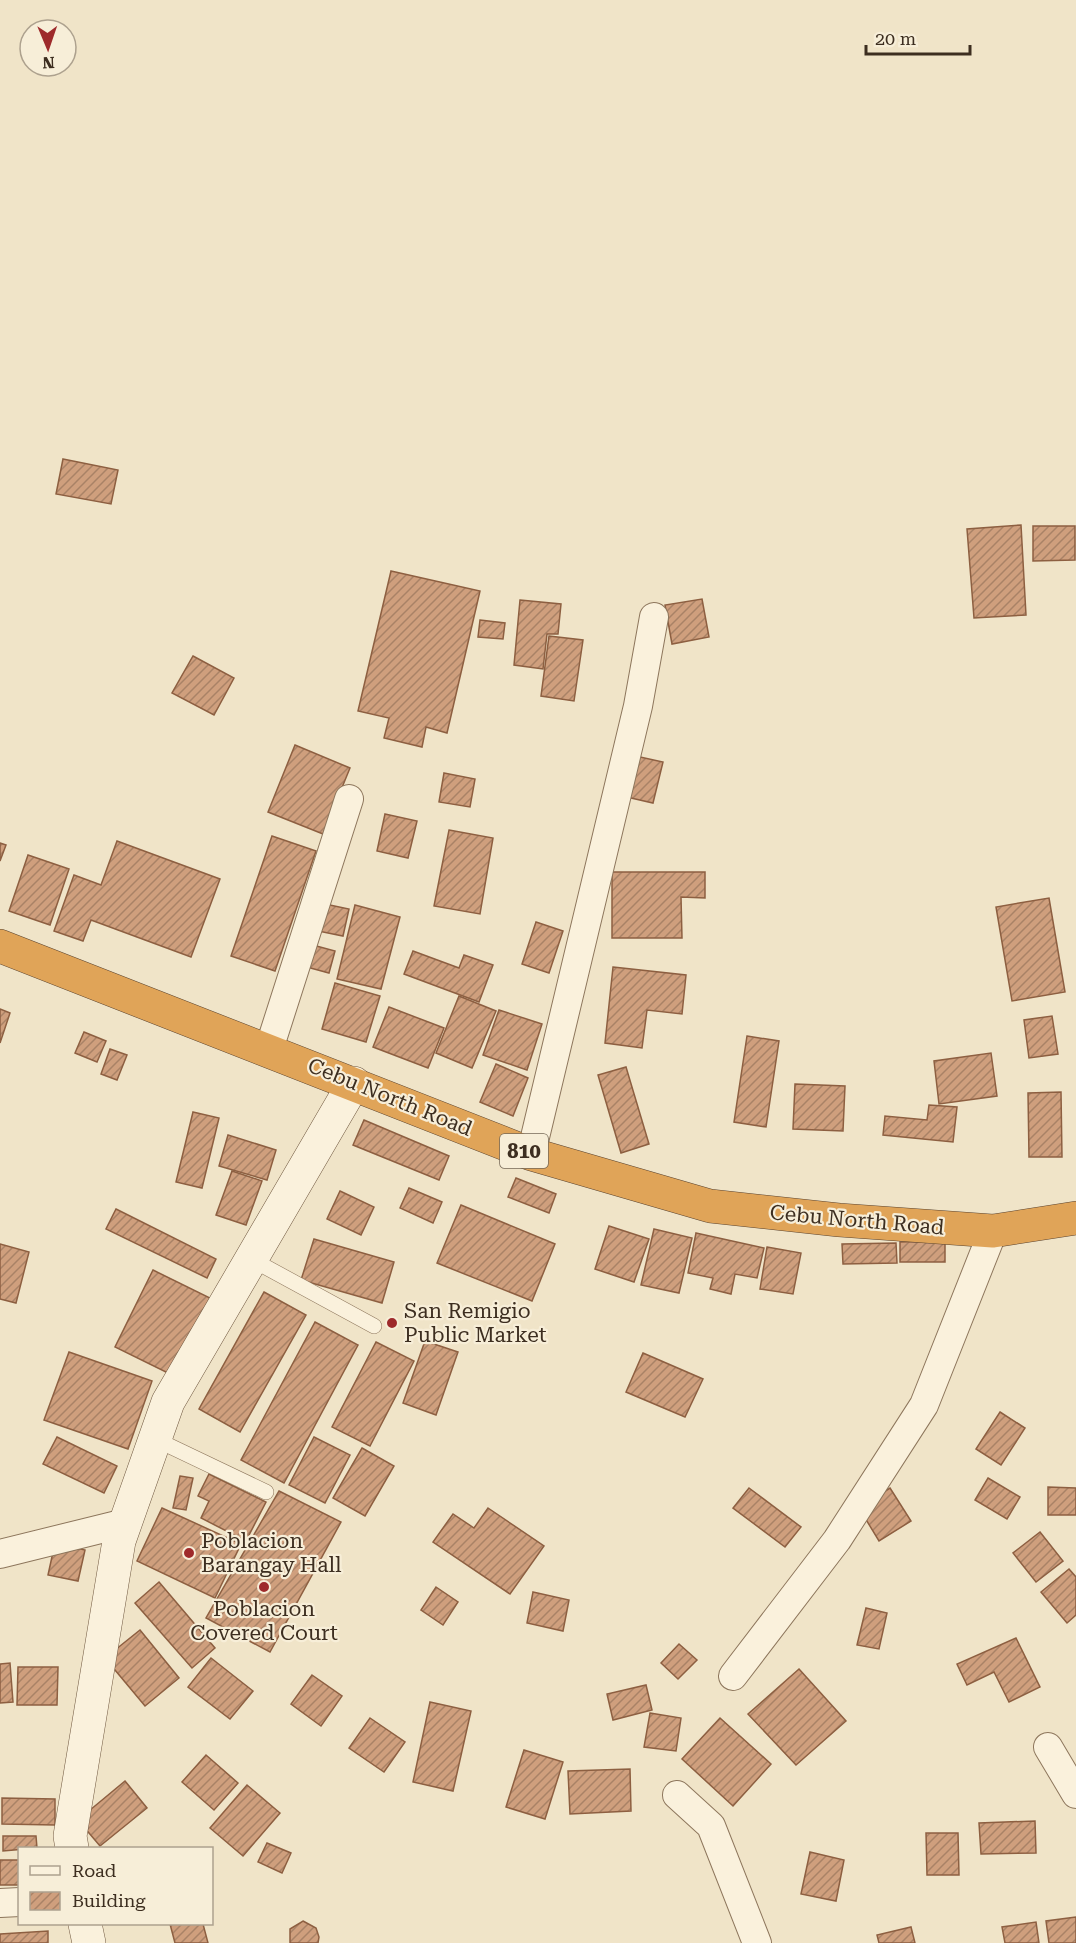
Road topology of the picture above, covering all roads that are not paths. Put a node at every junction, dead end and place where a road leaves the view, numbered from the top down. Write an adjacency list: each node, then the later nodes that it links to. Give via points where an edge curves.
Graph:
1 (654, 617): 6 (street, via 638,706)
2 (350, 799): 4 (street)
3 (0, 946): 4 (highway, Cebu North Road / 810)
4 (269, 1049): 5 (highway, Cebu North Road / 810)
5 (354, 1083): 6 (highway, Cebu North Road / 810); 9 (street)
6 (531, 1154): 8 (highway, Cebu North Road / 810, via 710,1206)
7 (1076, 1218): 8 (highway, Cebu North Road / 810)
8 (993, 1231): 15 (street, via 924,1405 837,1540)
9 (251, 1259): 10 (lane); 11 (street, via 168,1402)
10 (374, 1326)
11 (155, 1439): 12 (lane); 13 (street)
12 (266, 1492)
13 (125, 1523): 14 (street); 19 (street, via 70,1836)
14 (0, 1554)
15 (734, 1676)
16 (1048, 1748): 17 (street)
17 (1076, 1794)
18 (677, 1795): 24 (street, via 711,1826)
19 (72, 1847)
20 (18, 1902): 21 (street)
21 (0, 1903)
22 (85, 1925): 23 (street)
23 (89, 1943)
24 (757, 1943)

